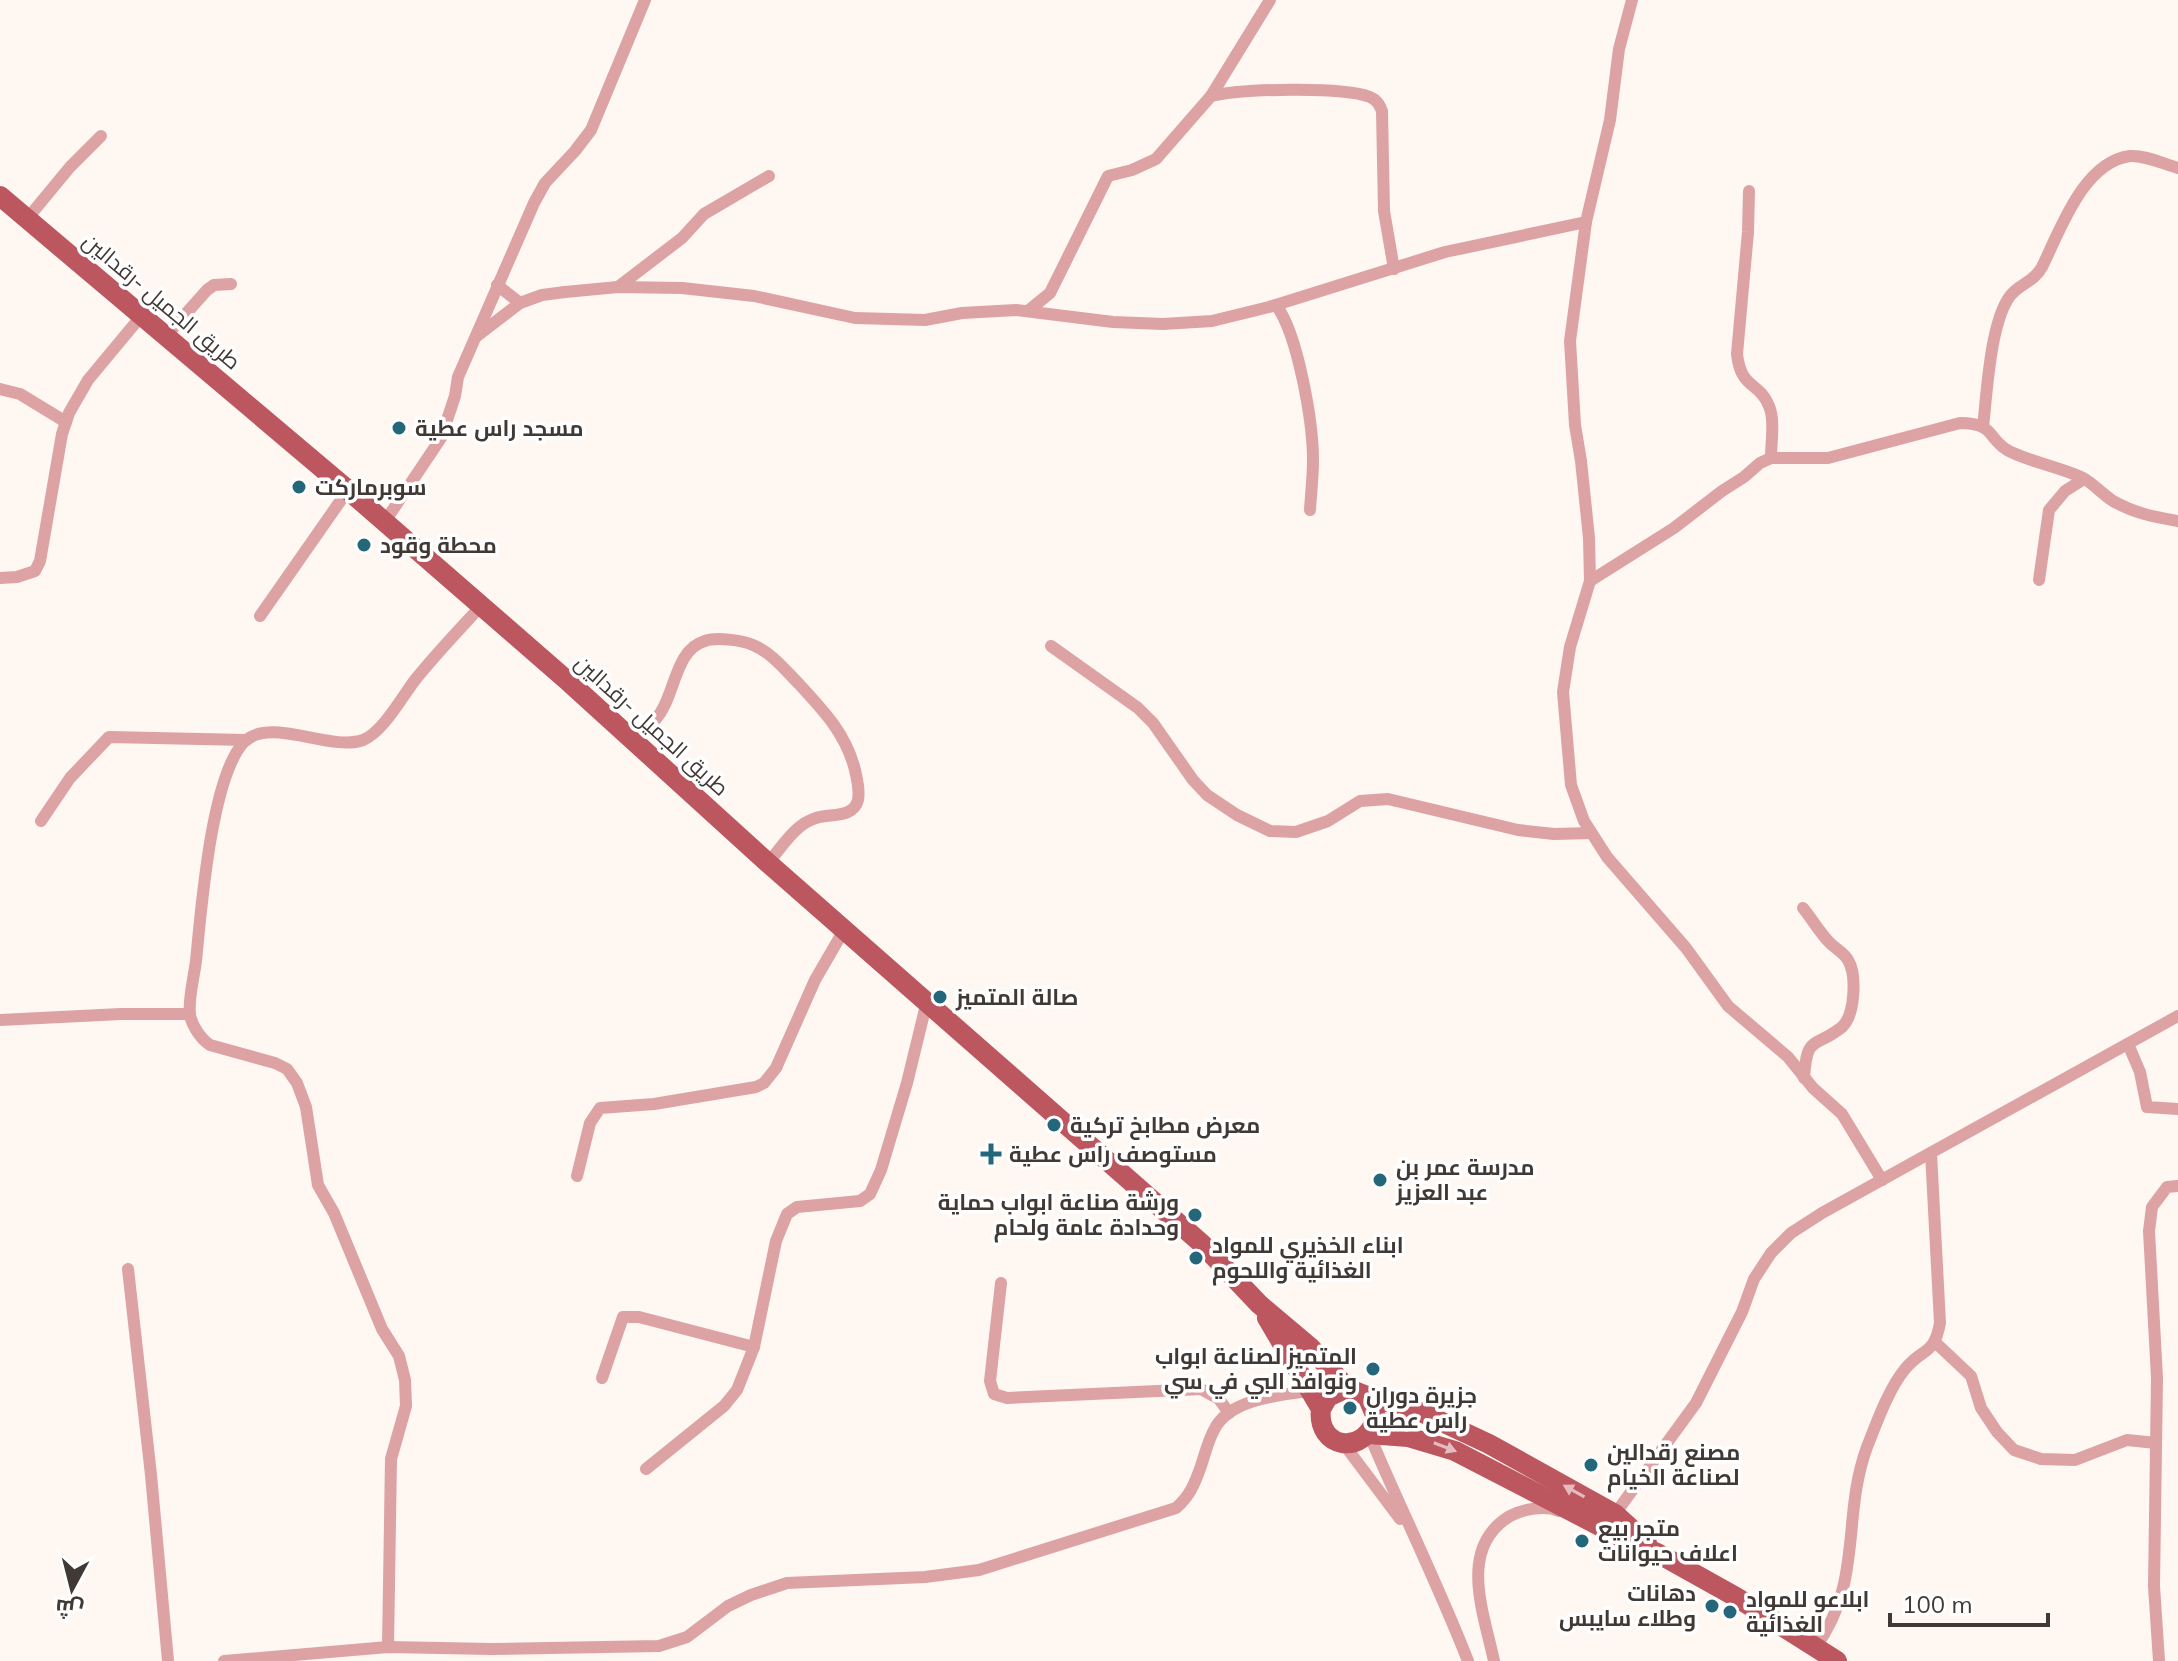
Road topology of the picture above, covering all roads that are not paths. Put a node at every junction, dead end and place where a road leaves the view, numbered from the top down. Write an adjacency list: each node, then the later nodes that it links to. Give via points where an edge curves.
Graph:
1 (645, 0): 14 (street, via 591,130 545,183)
2 (1270, 0): 4 (street)
3 (1632, 0): 11 (street)
4 (1211, 96): 12 (street, via 1294,91 1349,93 1377,101 1382,111 1384,211); 18 (street, via 1156,159 1108,176 1050,293)
5 (101, 136): 10 (street)
6 (2178, 168): 24 (street, via 2130,156 2088,181 2041,269 2010,296 2004,310 1991,348)
7 (769, 176): 15 (street, via 704,214 682,238)
8 (1749, 191): 25 (street, via 1737,354 1739,372 1771,409)
9 (3, 205): 10 (main road, طريق الجميل -رقدالين)
10 (27, 219): 19 (main road, طريق الجميل -رقدالين)
11 (1586, 222): 12 (street, via 1445,252); 33 (street, via 1570,341)
12 (1394, 269): 17 (street)
13 (231, 284): 20 (street, via 207,290)
14 (497, 285): 16 (street); 21 (street)
15 (618, 287): 16 (street, via 554,293); 18 (street, via 754,296 855,318 925,320 988,310)
16 (520, 303): 21 (street)
17 (1276, 305): 18 (street, via 1212,321 1163,324); 28 (street, via 1291,332 1301,378 1313,458)
18 (1028, 311)
19 (142, 315): 20 (main road, طريق الجميل -رقدالين); 23 (street, via 88,380)
20 (166, 336): 27 (main road, طريق الجميل -رقدالين)
21 (477, 336): 30 (street, via 458,377 441,438)
22 (0, 389): 23 (street, via 20,394)
23 (66, 422): 31 (street, via 40,561 26,576)
24 (1983, 427): 25 (street, via 1960,423 1828,458); 26 (street, via 2011,452)
25 (1771, 458): 33 (street)
26 (2084, 479): 29 (street, via 2134,513); 32 (street, via 2049,510)
27 (348, 490): 30 (main road, طريق الجميل -رقدالين); 35 (street)
28 (1310, 510)
29 (2178, 521)
30 (384, 523): 34 (main road, طريق الجميل -رقدالين)
31 (0, 578)
32 (2039, 580)
33 (1590, 581): 40 (street, via 1563,692 1571,785)
34 (480, 607): 37 (main road, طريق الجميل -رقدالين); 38 (street, via 376,732 364,739 348,743 263,733)
35 (260, 616)
36 (1051, 646): 40 (street, via 1138,708 1207,795 1270,831 1296,832 1328,821 1360,801 1388,799 1518,830)
37 (627, 734): 41 (main road, طريق الجميل -رقدالين); 41 (street, via 653,723 694,645 708,639 751,644 774,658 834,723 850,751 858,799 854,809 843,814 801,824)
38 (246, 740): 39 (street, via 109,737 70,778); 45 (street, via 227,773 208,856)
39 (41, 821)
40 (1591, 833): 49 (street, via 1728,1006 1788,1057)
41 (768, 863): 43 (main road, طريق الجميل -رقدالين)
42 (1803, 908): 49 (street, via 1853,969 1844,1025 1810,1048)
43 (844, 930): 44 (main road, طريق الجميل -رقدالين); 52 (street, via 764,1083 654,1104 600,1108 590,1123)
44 (927, 1001): 57 (main road, طريق الجميل -رقدالين, via 1201,1243); 59 (street, via 876,1184 860,1201 797,1207 787,1214 776,1241)
45 (190, 1014): 47 (street); 72 (street, via 203,1041 275,1063 297,1083 318,1185 399,1356 406,1406 391,1459)
46 (2178, 1016): 48 (street)
47 (0, 1020)
48 (2128, 1044): 50 (street, via 2147,1107); 51 (street)
49 (1804, 1078): 53 (street, via 1842,1114)
50 (2178, 1109)
51 (1931, 1153): 53 (street); 58 (street, via 1940,1323)
52 (577, 1176)
53 (1882, 1180): 70 (street, via 1791,1233 1771,1253 1696,1403)
54 (2178, 1186): 68 (street, via 2167,1187 2152,1207 2149,1231)
55 (128, 1269): 74 (street)
56 (1001, 1283): 65 (street, via 990,1381 994,1394 1007,1398 1201,1389 1219,1399)
57 (1259, 1304): 61 (main road, via 1311,1348); 62 (main road)
58 (1936, 1343): 68 (street, via 1971,1376 1981,1408 2014,1450 2041,1459 2075,1460 2127,1440); 73 (street, via 1905,1369 1867,1449 1845,1584)
59 (754, 1347): 60 (street, via 623,1317); 69 (street, via 731,1398)
60 (602, 1378)
61 (1347, 1388): 63 (main road); 64 (main road, via 1333,1393)
62 (1310, 1391): 64 (main road); 65 (street, via 1268,1397)
63 (1367, 1396): 66 (main road, via 1376,1417); 70 (main road, one-way to 63, via 1489,1444 1423,1413)
64 (1321, 1409): 67 (main road, via 1325,1431)
65 (1229, 1413): 72 (street, via 1213,1430 1187,1499 1176,1508 979,1570 787,1583 728,1606 687,1637 659,1646)
66 (1369, 1434): 67 (main road); 70 (main road, one-way to 70, via 1444,1447); 71 (street)
67 (1343, 1443): 71 (street)
68 (2156, 1443): 79 (street, via 2154,1596)
69 (646, 1469)
70 (1614, 1527): 73 (main road); 77 (street, via 1550,1507 1514,1514 1487,1536 1477,1561 1477,1584)
71 (1411, 1535): 76 (street)
72 (388, 1647): 75 (street)
73 (1815, 1648): 78 (main road)
74 (168, 1661)
75 (224, 1661)
76 (1468, 1661)
77 (1494, 1661)
78 (1837, 1661)
79 (2159, 1661)

